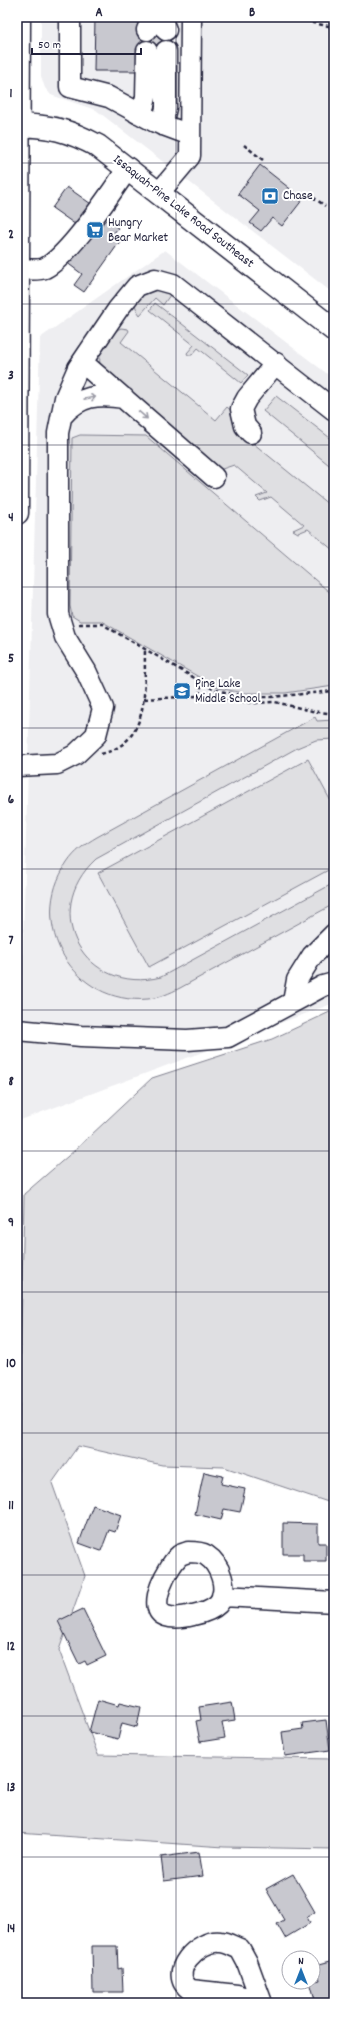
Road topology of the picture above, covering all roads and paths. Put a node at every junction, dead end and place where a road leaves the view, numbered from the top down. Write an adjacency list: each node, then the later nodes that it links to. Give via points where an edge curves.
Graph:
1 (19, 17): 7 (main road)
2 (70, 17): 6 (street, via 70,87 109,97)
3 (191, 17): 8 (street)
4 (318, 17): 5 (path, via 313,23)
5 (334, 27)
6 (149, 119): 6 (street, via 166,108 156,51 144,104); 8 (street)
7 (18, 125): 11 (main road, Issaquah-Pine Lake Road Southeast, via 60,128 98,146); 15 (main road)
8 (190, 135): 12 (street, via 190,156)
9 (244, 146): 10 (path)
10 (263, 160)
11 (128, 168): 12 (main road, Issaquah-Pine Lake Road Southeast); 15 (street, via 106,200 59,258 44,268)
12 (159, 193): 16 (main road, Issaquah-Pine Lake Road Southeast)
13 (313, 197): 14 (path)
14 (325, 206)
15 (17, 269): 24 (main road)
16 (334, 330)
17 (82, 362): 18 (street, via 137,286 155,279 173,284); 19 (street); 21 (street, via 65,398)
18 (276, 364): 20 (street); 22 (street, via 241,408 245,426)
19 (124, 398): 21 (street, one-way to 19, via 70,406 86,398); 23 (street, one-way to 23)
20 (334, 410)
21 (62, 416): 34 (street, via 58,433 58,614 65,638 86,671 103,708 96,735 75,755 57,764)
22 (251, 434)
23 (214, 477)
24 (17, 513)
25 (72, 624): 26 (path, via 102,624)
26 (145, 649): 27 (path); 31 (path)
27 (202, 683): 28 (path, via 215,690 249,697 294,696); 29 (path)
28 (333, 691): 30 (path)
29 (199, 696): 31 (path); 32 (path, via 253,703 275,702)
30 (334, 697)
31 (144, 699): 33 (path, via 137,728 130,739 109,752)
32 (334, 714)
33 (95, 755)
34 (17, 766)
35 (334, 934): 37 (street, via 312,956 297,980)
36 (334, 982): 37 (street)
37 (293, 1002): 38 (street, via 228,1037 180,1040 80,1036)
38 (17, 1030)
39 (222, 1596): 40 (street)
40 (334, 1602)

